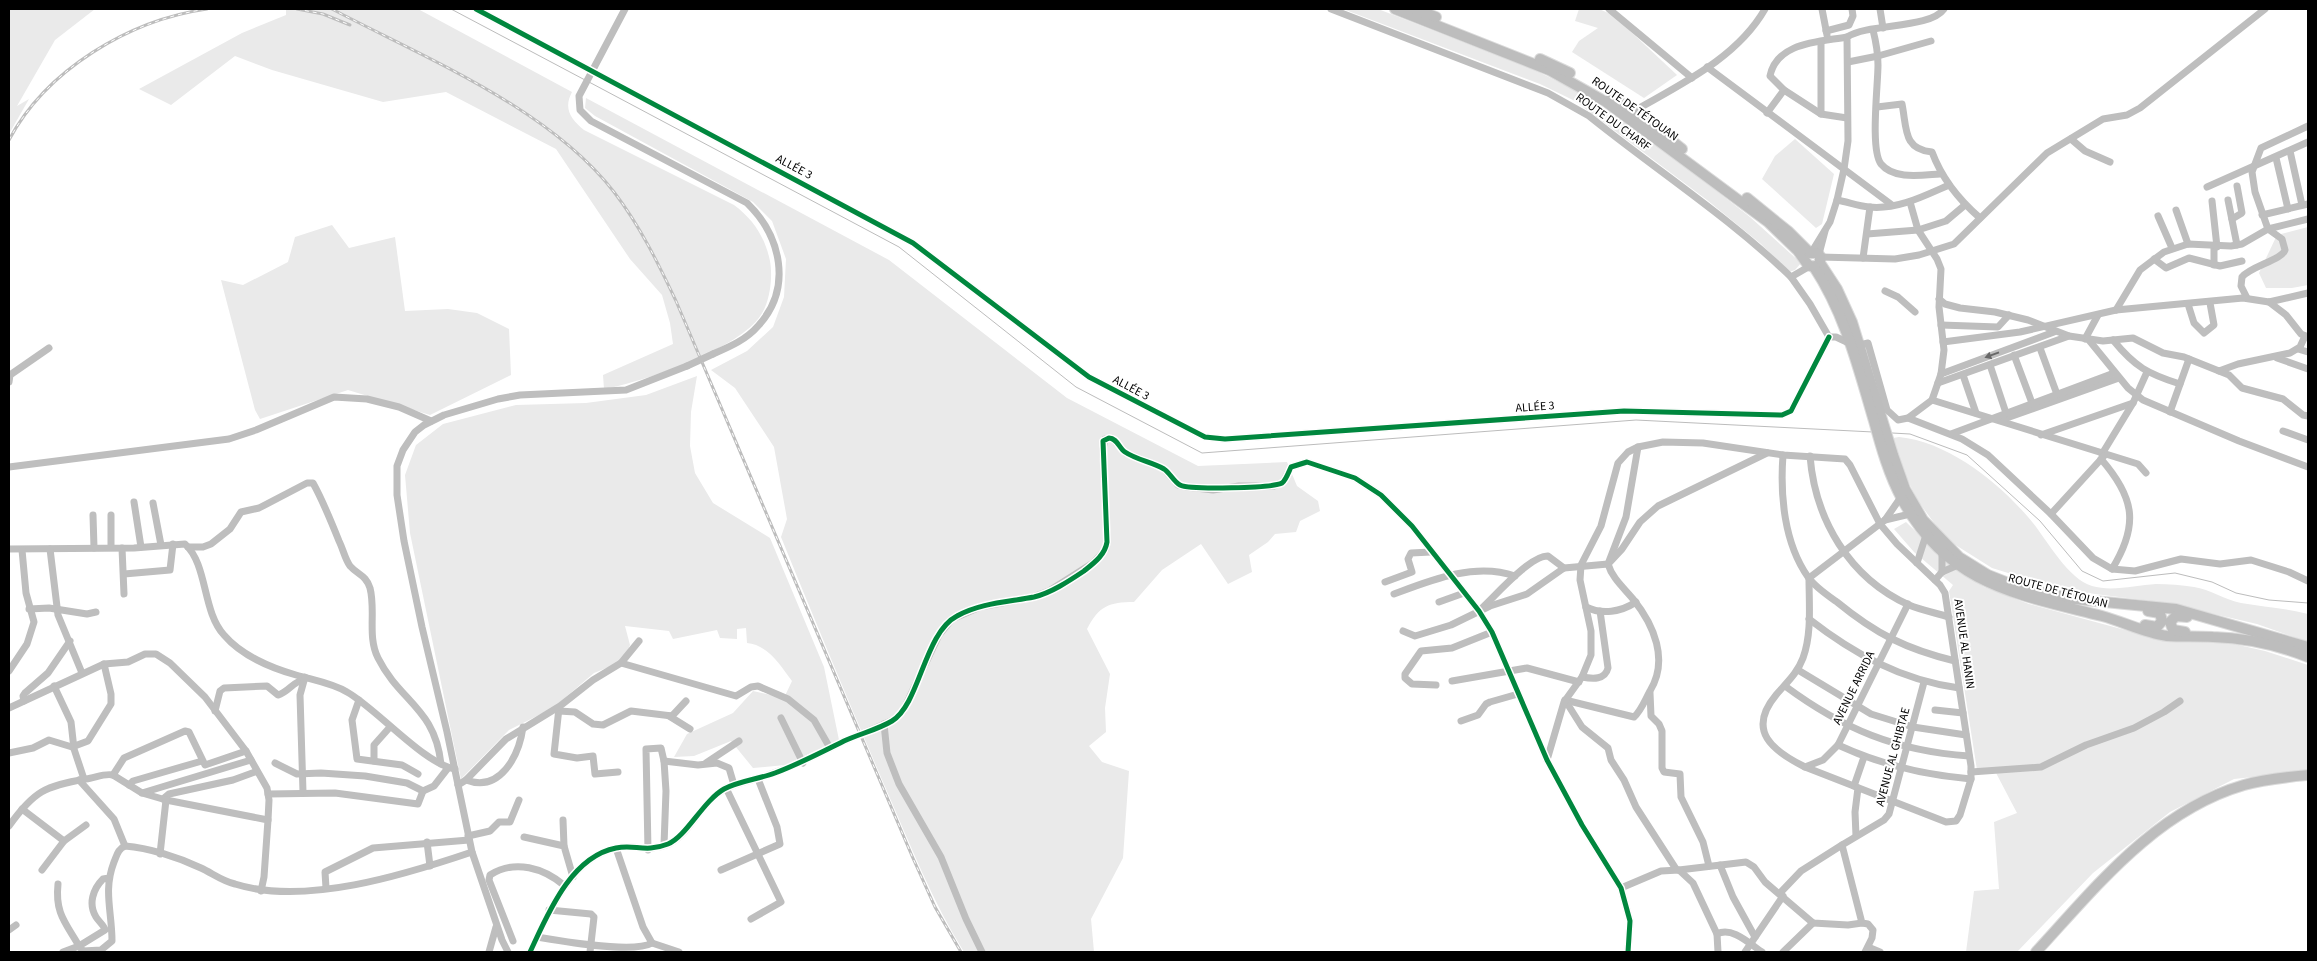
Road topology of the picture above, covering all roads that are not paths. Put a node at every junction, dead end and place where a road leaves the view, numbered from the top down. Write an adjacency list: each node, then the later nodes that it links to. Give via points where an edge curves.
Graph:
1 (476, 9): 22 (street, ALLÉE 3)
2 (625, 9): 22 (street)
3 (1331, 9): 70 (street, ROUTE DU CHARF, via 1539,90 1581,110)
4 (1395, 9): 67 (highway, ROUTE DE TÉTOUAN, via 1533,63 1582,87 1629,117)
5 (1416, 9): 26 (highway, ROUTE DE TÉTOUAN, via 1553,64)
6 (1609, 9): 23 (street)
7 (1765, 9): 21 (street, via 1745,37)
8 (1822, 9): 15 (street)
9 (1852, 9): 15 (street, via 1849,25)
10 (1880, 9): 13 (street)
11 (1944, 9): 13 (street, via 1931,20)
12 (2265, 9): 31 (street, via 2140,108 2127,115 2103,119)
13 (1883, 28): 14 (street)
14 (1873, 30): 16 (street); 19 (street)
15 (1826, 31): 17 (street)
16 (1846, 37): 17 (street); 20 (street)
17 (1824, 41): 24 (street, via 1786,50 1770,76); 28 (street)
18 (1931, 41): 19 (street)
19 (1878, 56): 20 (street); 25 (street)
20 (1848, 62): 29 (street)
21 (1706, 66): 23 (street); 27 (street)
22 (592, 72): 87 (street, ALLÉE 3, via 913,243 1089,377 1194,432 1214,439 1624,411 1782,415 1791,410); 120 (street, bridge, via 579,96 580,110 590,121 735,196 755,211 772,235 780,265 772,306 748,336 687,366 626,390 505,398)
23 (1692, 78): 26 (street)
24 (1784, 90): 27 (street); 28 (street)
25 (1876, 107): 38 (street, via 1902,104 1909,142 1918,151 1932,152); 38 (street, via 1877,154 1882,165 1905,175)
26 (1634, 111): 67 (highway, ROUTE DE TÉTOUAN, via 1763,209)
27 (1767, 113): 36 (street)
28 (1820, 114): 29 (street)
29 (1847, 118): 36 (street)
30 (2308, 126): 37 (street, via 2261,148)
31 (2071, 139): 35 (street, via 2085,152); 54 (street, via 2047,153)
32 (2308, 142): 33 (street)
33 (2290, 151): 34 (street); 46 (street)
34 (2276, 158): 37 (street); 50 (street)
35 (2110, 162)
36 (1844, 169): 42 (street); 47 (street)
37 (2253, 169): 41 (street); 52 (street)
38 (1940, 174): 39 (street)
39 (1949, 185): 44 (street); 48 (street)
40 (2237, 186): 55 (street, via 2242,213)
41 (2207, 187)
42 (1838, 200): 49 (street); 67 (street)
43 (2228, 200): 55 (street)
44 (1910, 202): 47 (street); 57 (street)
45 (2212, 202): 62 (street)
46 (2305, 204): 50 (street)
47 (1892, 205): 49 (street)
48 (1965, 205): 54 (street); 57 (street, via 1946,221)
49 (1870, 207): 59 (street)
50 (2288, 209): 52 (street)
51 (2176, 210): 60 (street)
52 (2262, 215): 58 (street)
53 (2158, 216): 63 (street)
54 (1980, 218): 64 (street, via 1959,240)
55 (2232, 219): 61 (street)
56 (2308, 219): 58 (street)
57 (1918, 230): 59 (street); 64 (street)
58 (2268, 230): 61 (street); 73 (street, via 2282,239 2284,254 2242,277 2241,286)
59 (1867, 234): 65 (street)
60 (2188, 244): 62 (street); 63 (street)
61 (2237, 245): 62 (street)
62 (2216, 247): 69 (street)
63 (2172, 248): 66 (street)
64 (1932, 252): 65 (street, via 1894,259); 74 (street, via 1942,274)
65 (1863, 258): 67 (street)
66 (2154, 258): 69 (street, via 2164,268 2189,258); 78 (street, via 2132,280)
67 (1814, 259): 70 (street); 91 (highway, ROUTE DE TÉTOUAN, via 1845,306)
68 (2242, 260): 69 (street, via 2224,266)
69 (2214, 265)
70 (1794, 275): 87 (street, ROUTE DU CHARF)
71 (1885, 291): 79 (street, via 1898,296)
72 (2308, 292): 75 (street)
73 (2247, 298): 75 (street); 76 (street)
74 (1939, 299): 80 (street, via 1960,308); 82 (street)
75 (2269, 302): 86 (street)
76 (2210, 303): 77 (street); 77 (street, via 2214,325 2204,333 2194,323)
77 (2188, 304): 78 (street)
78 (2116, 310): 81 (street)
79 (1915, 312)
80 (2010, 315): 82 (street, via 1998,327); 83 (street)
81 (2098, 315): 83 (street); 88 (street)
82 (1941, 325): 90 (street)
83 (2044, 327): 84 (street); 90 (street)
84 (2054, 332): 85 (street); 93 (street)
85 (2069, 336): 88 (street); 94 (street)
86 (2306, 336): 95 (street)
87 (1829, 337): 91 (street)
88 (2086, 339): 89 (street); 106 (street)
89 (2114, 340): 99 (street, via 2133,338 2163,353); 102 (street, via 2126,357)
90 (1943, 342): 104 (street)
91 (1855, 344): 118 (street, via 1868,343 1890,414 1898,420); 126 (highway, ROUTE DE TÉTOUAN)
92 (49, 348): 107 (street, via 10,375)
93 (2011, 348): 97 (street); 104 (street, one-way to 104)
94 (2040, 348): 97 (street); 110 (street)
95 (2298, 349): 96 (street); 98 (street)
96 (2308, 352)
97 (2014, 357): 100 (street); 113 (street)
98 (2277, 358): 101 (street); 103 (street, via 2238,364)
99 (2188, 359): 103 (street); 109 (street)
100 (1990, 366): 105 (street); 116 (street)
101 (2308, 369)
102 (2147, 372): 109 (street); 111 (street)
103 (2219, 372): 117 (street, via 2229,375 2242,388 2286,401)
104 (1941, 374): 108 (street)
105 (1963, 376): 108 (street); 114 (street)
106 (2116, 376): 110 (street); 111 (street)
107 (9, 382)
108 (1938, 383): 112 (street)
109 (2180, 384): 115 (street)
110 (2058, 397): 113 (street); 121 (street)
111 (2135, 399): 115 (street); 124 (street); 131 (street)
112 (1932, 400): 114 (street); 118 (street)
113 (2032, 404): 116 (street)
114 (1976, 412): 119 (street)
115 (2170, 412): 132 (street, via 2239,442)
116 (2006, 413): 119 (street)
117 (2308, 416)
118 (1908, 418): 123 (street)
119 (1992, 418): 121 (street); 123 (street)
120 (431, 420): 133 (street, via 368,398 334,397 229,439); 252 (street, via 415,432 403,450 396,480 404,541)
121 (2000, 420): 124 (street)
122 (2283, 431): 125 (street)
123 (1951, 434): 139 (street, via 1988,455)
124 (2041, 435): 131 (street)
125 (2308, 440)
126 (1884, 441): 135 (highway, ROUTE DE TÉTOUAN); 174 (highway, ROUTE DE TÉTOUAN, via 1905,489 1939,538 1959,557 1988,575)
127 (1638, 446): 128 (street, AVENUE AL HANIN, via 1680,442); 158 (street, via 1626,517); 160 (street, via 1618,463 1601,526)
128 (1767, 453): 129 (street, AVENUE AL HANIN); 158 (street, via 1658,506 1640,522 1622,550)
129 (1783, 455): 130 (street, AVENUE AL HANIN); 167 (street, via 1782,484 1787,526)
130 (1810, 456): 142 (street, AVENUE AL HANIN, via 1848,461); 156 (street, via 1820,507)
131 (2102, 456): 134 (street, via 2138,464); 139 (street); 162 (street, via 2123,487 2130,511 2127,540)
132 (2308, 465)
133 (9, 467)
134 (2146, 473)
135 (1901, 497): 138 (highway, ROUTE DE TÉTOUAN); 142 (street)
136 (134, 502): 147 (street)
137 (153, 503): 145 (street)
138 (1910, 514): 142 (street); 143 (highway, ROUTE DE TÉTOUAN)
139 (2051, 514): 162 (street, via 2093,558)
140 (93, 515): 150 (street)
141 (111, 515): 146 (street)
142 (1882, 522): 156 (street); 157 (street, AVENUE AL HANIN)
143 (1926, 535): 155 (highway, ROUTE DE TÉTOUAN); 157 (street)
144 (172, 544): 145 (street); 148 (street); 164 (street, via 170,570)
145 (161, 545): 147 (street)
146 (111, 547): 150 (street); 151 (street)
147 (142, 547): 151 (street)
148 (188, 547): 202 (street, via 198,567 212,615 222,633 234,646 267,665); 250 (street, via 210,544 230,529 241,512 259,508 312,483 348,562 367,580 374,615 372,638 378,658 432,728)
149 (50, 548): 150 (street); 153 (street); 180 (street)
150 (94, 548)
151 (122, 548): 164 (street)
152 (9, 549): 153 (street)
153 (22, 550): 179 (street)
154 (1431, 552): 165 (street); 170 (street, via 1411,553 1408,559 1412,572); 227 (street, via 1391,504 1351,477 1307,462 1291,466 1283,482 1274,486 1213,490 1188,487 1178,485 1164,469 1126,453 1112,438 1105,439 1107,542 1102,555 1076,576 1049,591 980,607 952,618 939,634 902,711)
155 (1942, 552): 159 (highway, ROUTE DE TÉTOUAN); 163 (street)
156 (1844, 553): 167 (street); 177 (street, via 1886,592)
157 (1917, 563): 168 (street, AVENUE AL HANIN)
158 (1608, 564): 160 (street); 176 (street)
159 (1958, 565): 163 (street); 174 (highway, ROUTE DE TÉTOUAN, via 1986,583)
160 (1581, 566): 161 (street); 178 (street, via 1580,580)
161 (1564, 568): 166 (street, via 1544,556); 181 (street, via 1527,594)
162 (2112, 570): 169 (street, via 2135,571 2181,559 2220,564 2251,560)
163 (1942, 572): 168 (street)
164 (124, 574): 172 (street)
165 (1449, 576): 166 (street, via 1487,570); 171 (street); 173 (street)
166 (1515, 576): 181 (street)
167 (1809, 578): 185 (street); 188 (street, via 1848,612)
168 (1935, 580): 184 (street, AVENUE AL HANIN, via 1945,594)
169 (2308, 581)
170 (1385, 582)
171 (1464, 593): 175 (street); 181 (street)
172 (124, 594)
173 (1394, 594)
174 (2041, 597): 174 (highway, via 2154,627 2162,621 2158,612); 191 (highway, ROUTE DE TÉTOUAN, via 2168,608); 191 (highway, ROUTE DE TÉTOUAN, via 2163,635)
175 (1439, 602)
176 (1636, 602): 183 (street, via 1619,610); 210 (street, via 1652,628 1658,646 1659,672)
177 (1908, 604): 184 (street); 188 (street, AVENUE ARRIDA)
178 (1586, 607): 183 (street); 203 (street, via 1592,647 1589,663)
179 (29, 609): 180 (street); 200 (street, via 34,622 30,638)
180 (57, 610): 182 (street); 189 (street)
181 (1479, 611): 186 (street, via 1431,632 1415,636); 187 (street)
182 (96, 612)
183 (1600, 612): 203 (street, via 1608,668 1605,676)
184 (1949, 617): 194 (street, AVENUE AL HANIN)
185 (1809, 618): 197 (street); 199 (street, via 1804,657)
186 (1403, 631)
187 (1492, 632): 198 (street); 206 (street, via 1452,648 1421,650 1405,678 1412,684)
188 (1891, 640): 194 (street); 197 (street, AVENUE ARRIDA)
189 (70, 641): 201 (street); 214 (street, via 48,673 22,696)
190 (639, 641): 195 (street)
191 (2277, 641): 191 (highway, via 2182,616 2174,617 2170,622 2172,629 2178,632); 192 (highway, ROUTE DE TÉTOUAN); 193 (highway, ROUTE DE TÉTOUAN)
192 (2308, 647)
193 (2308, 657)
194 (1956, 661): 209 (street, AVENUE AL HANIN)
195 (621, 663): 218 (street, via 593,680); 236 (street, via 736,696 758,686 788,699 810,715)
196 (104, 664): 201 (street); 221 (street, via 128,662 145,654 156,654 199,691); 235 (street, via 111,704 92,737)
197 (1878, 665): 205 (street); 219 (street, AVENUE ARRIDA)
198 (1507, 670): 203 (street, via 1533,669); 204 (street); 211 (street)
199 (1798, 670): 208 (street); 219 (street)
200 (9, 671)
201 (82, 673): 207 (street)
202 (304, 679): 212 (street, via 346,691); 221 (street, via 278,695 263,685 224,688 220,691); 256 (street, via 300,695)
203 (1580, 680): 213 (street)
204 (1452, 682)
205 (1924, 682): 209 (street); 230 (street, AVENUE AL GHIBTAE)
206 (1436, 685)
207 (54, 686): 214 (street); 235 (street, via 70,722)
208 (1785, 686): 228 (street); 251 (street, via 1765,712 1764,735 1774,749)
209 (1959, 688): 222 (street, AVENUE AL HANIN)
210 (1650, 692): 213 (street, via 1632,718); 299 (street, via 1651,716 1660,724 1662,731 1663,770 1680,774 1681,797 1703,842)
211 (1518, 694): 225 (street, via 1486,704 1478,716); 243 (street)
212 (359, 700): 226 (street); 245 (street, via 352,720 357,759)
213 (1565, 700): 243 (street); 302 (street, via 1582,727 1608,748 1636,807)
214 (24, 701): 217 (street)
215 (686, 701): 223 (street, via 672,716)
216 (2180, 701): 259 (street, via 2134,728 2086,745 2041,767)
217 (9, 708)
218 (559, 708): 223 (street, via 575,712 593,724 603,725 631,711); 229 (street); 255 (street, via 554,754 577,758 593,756 595,774)
219 (1857, 708): 228 (street, AVENUE ARRIDA); 230 (street)
220 (1935, 710): 222 (street)
221 (215, 711): 238 (street)
222 (1962, 714): 232 (street, AVENUE AL HANIN)
223 (668, 716): 231 (street)
224 (781, 718): 249 (street)
225 (1461, 721)
226 (390, 726): 245 (street, via 374,745); 250 (street)
227 (881, 726): 236 (street, bridge); 337 (street, via 895,776 941,857)
228 (1849, 726): 234 (street, AVENUE ARRIDA); 237 (street)
229 (523, 727): 263 (street, via 506,739); 263 (street, via 516,754 500,776 483,784)
230 (1913, 727): 232 (street); 237 (street, AVENUE AL GHIBTAE)
231 (690, 729)
232 (1966, 735): 240 (street, AVENUE AL HANIN)
233 (739, 741): 248 (street)
234 (1838, 745): 241 (street); 251 (street, AVENUE ARRIDA, via 1823,760)
235 (74, 747): 239 (street, via 50,740); 262 (street)
236 (830, 748): 249 (street)
237 (1908, 748): 240 (street); 253 (street, AVENUE AL GHIBTAE)
238 (246, 751): 242 (street); 244 (street, via 210,764 205,765)
239 (9, 753)
240 (1969, 756): 259 (street, AVENUE AL HANIN)
241 (1864, 757): 253 (street); 268 (street)
242 (250, 760): 254 (street); 272 (street)
243 (1547, 760): 308 (street)
244 (202, 761): 258 (street, via 187,731 124,758); 267 (street, via 133,781)
245 (374, 761): 257 (street, via 402,765)
246 (664, 761): 248 (street); 288 (street); 293 (street, via 661,748 646,749)
247 (275, 763): 256 (street, via 290,773)
248 (706, 763): 266 (street, via 721,763 729,768)
249 (803, 763): 261 (street)
250 (441, 764): 252 (street)
251 (1805, 767): 268 (street)
252 (452, 768): 265 (street); 270 (street, via 434,786)
253 (1902, 769): 259 (street); 276 (street, AVENUE AL GHIBTAE)
254 (256, 772): 273 (street); 274 (street, via 168,794)
255 (618, 772)
256 (302, 774): 270 (street, via 365,776 406,783); 271 (street)
257 (418, 774)
258 (113, 775): 262 (street); 267 (street)
259 (1971, 775): 276 (street, AVENUE AL HANIN, via 1958,818 1953,822)
260 (2308, 776): 282 (highway, via 2257,782 2232,789 2185,813)
261 (758, 779): 266 (street); 296 (street, via 780,842)
262 (82, 780): 277 (street, via 49,787); 290 (street, via 114,819)
263 (466, 780): 265 (street)
264 (2308, 781): 282 (highway, via 2243,792)
265 (458, 785): 284 (street)
266 (734, 785): 269 (street)
267 (130, 786): 272 (street)
268 (1856, 787): 276 (street); 283 (street)
269 (726, 788): 288 (street, via 707,802 676,839); 296 (street)
270 (423, 791): 271 (street, via 418,804)
271 (303, 792): 273 (street)
272 (142, 793): 274 (street)
273 (268, 794): 278 (street)
274 (164, 800): 278 (street); 295 (street)
275 (519, 800): 284 (street, via 510,822 499,822 490,831)
276 (1893, 801): 283 (street, AVENUE AL GHIBTAE, via 1884,820)
277 (22, 809): 281 (street); 286 (street)
278 (268, 820): 310 (street)
279 (564, 820): 291 (street)
280 (86, 825): 286 (street)
281 (9, 826)
282 (2154, 834): 344 (highway, via 2101,880)
283 (1856, 836): 289 (street, AVENUE AL GHIBTAE)
284 (468, 838): 287 (street); 294 (street)
285 (524, 838): 291 (street)
286 (64, 841): 300 (street)
287 (428, 842): 298 (street); 307 (street, via 379,846 365,851 325,872)
288 (664, 845): 293 (street)
289 (1842, 845): 312 (street, AVENUE AL GHIBTAE, via 1801,871); 316 (street)
290 (124, 846): 295 (street); 304 (street, via 119,850)
291 (564, 846): 303 (street)
292 (616, 848): 293 (street); 303 (street, via 585,865); 327 (street, via 643,927)
293 (648, 850)
294 (472, 852): 298 (street); 311 (street)
295 (160, 854): 310 (street, via 195,865 224,881)
296 (757, 856): 301 (street); 314 (street, via 781,902)
297 (1720, 865): 299 (street); 312 (street, via 1742,861 1750,864 1765,882); 325 (street)
298 (430, 866): 307 (street)
299 (1709, 866): 302 (street)
300 (42, 870)
301 (721, 870)
302 (1678, 870): 308 (street, via 1661,871); 321 (street, via 1693,883)
303 (573, 877): 306 (street)
304 (109, 878): 320 (street, via 99,883 92,903); 322 (street, via 108,908)
305 (58, 884): 328 (street, via 59,912)
306 (565, 886): 309 (street, via 545,873 516,866 490,875); 313 (street)
307 (326, 888): 310 (street)
308 (1621, 888): 338 (street, via 1630,921)
309 (493, 890): 311 (street); 326 (street)
310 (261, 891)
311 (486, 893): 317 (street)
312 (1782, 894): 315 (street); 325 (street, AVENUE AL GHIBTAE)
313 (549, 910): 323 (street); 329 (street, via 591,914 594,917)
314 (751, 919)
315 (1813, 923): 316 (street, via 1848,926); 342 (street)
316 (1862, 923): 330 (street, via 1868,924 1872,930)
317 (496, 924): 324 (street); 332 (street)
318 (16, 925): 319 (street)
319 (9, 930)
320 (105, 931): 322 (street); 328 (street)
321 (1717, 934): 325 (street, via 1728,931); 339 (street)
322 (112, 935): 328 (street, via 110,944 101,950)
323 (537, 937): 329 (street); 335 (street)
324 (502, 940): 333 (street); 334 (street)
325 (1753, 940): 340 (street, AVENUE AL GHIBTAE); 341 (street)
326 (513, 941)
327 (652, 942): 329 (street); 336 (street)
328 (81, 949): 331 (street)
329 (591, 949)
330 (1867, 950): 343 (street)
331 (63, 952)
332 (489, 952)
333 (502, 952)
334 (508, 952)
335 (530, 952)
336 (679, 952)
337 (982, 952)
338 (1628, 952)
339 (1718, 952)
340 (1745, 952)
341 (1762, 952)
342 (1783, 952)
343 (1880, 952)
344 (2036, 952)

